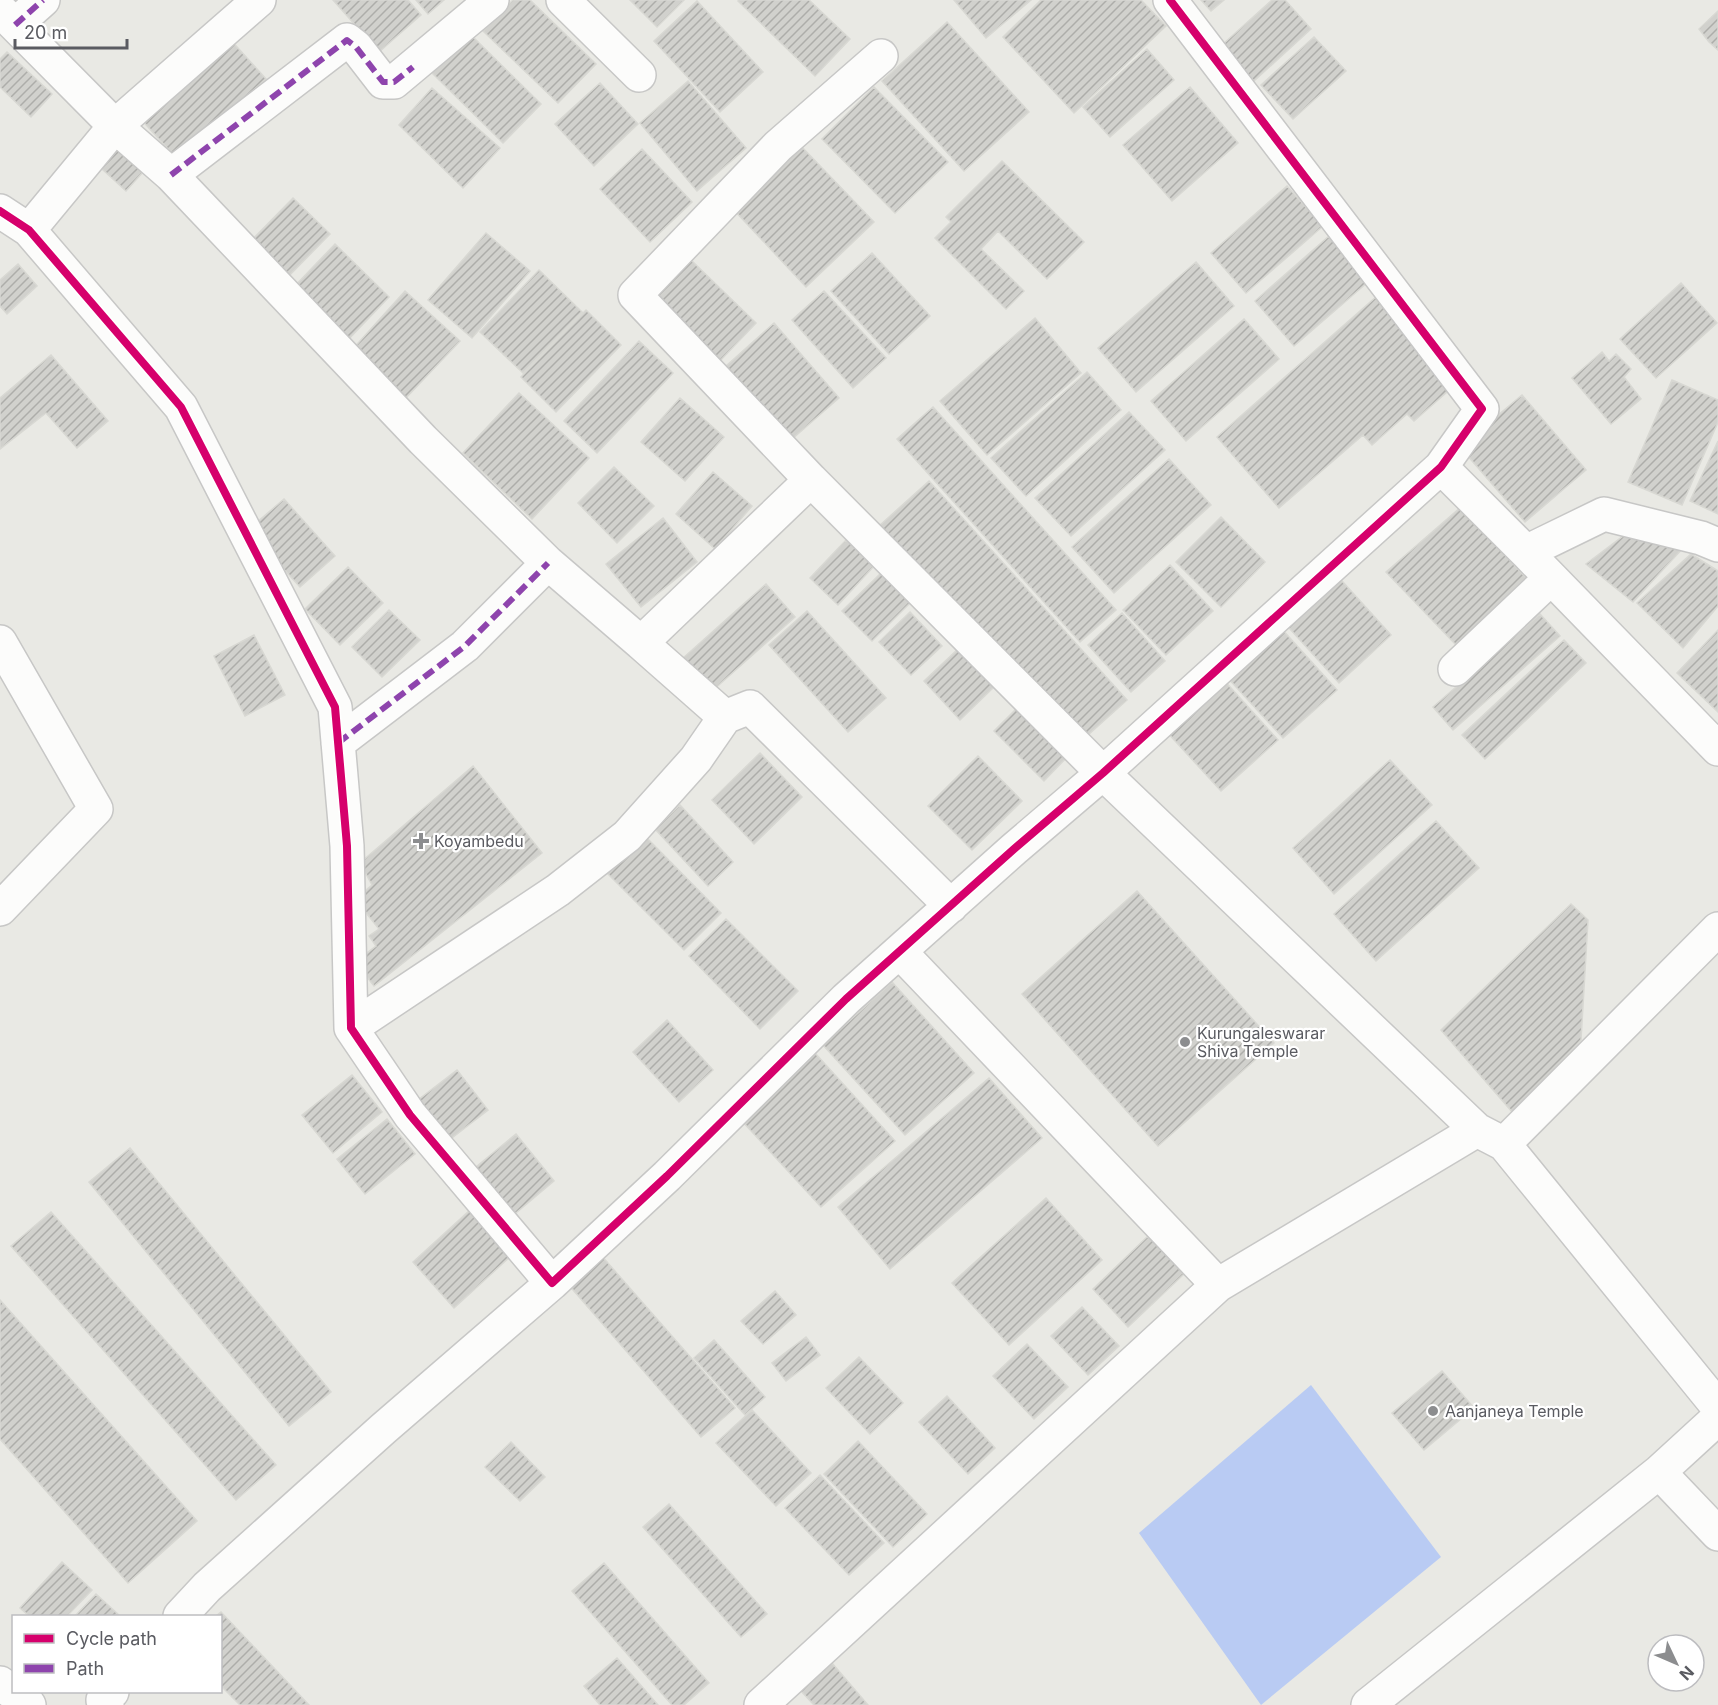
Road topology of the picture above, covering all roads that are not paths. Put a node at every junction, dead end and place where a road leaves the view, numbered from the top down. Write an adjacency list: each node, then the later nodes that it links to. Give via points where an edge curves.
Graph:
1 (43, 0): 6 (street)
2 (259, 0): 9 (street)
3 (492, 0): 10 (street, via 394,82 383,82 347,40)
4 (563, 0): 8 (street)
5 (1170, 0): 13 (street, via 1482,410)
6 (8, 17): 9 (street)
7 (881, 56): 14 (street, via 778,146 635,296)
8 (639, 75)
9 (115, 126): 10 (street); 12 (street)
10 (171, 175): 17 (street, via 423,440)
11 (0, 211): 12 (street)
12 (29, 230): 23 (street, via 181,406 335,706)
13 (1441, 467): 16 (street); 25 (street)
14 (811, 480): 20 (street); 25 (street)
15 (1718, 544): 16 (street, via 1604,514)
16 (1526, 552): 18 (street)
17 (548, 563): 20 (street); 23 (street, via 465,646)
18 (1551, 578): 21 (street); 24 (street)
19 (0, 642): 27 (street, via 96,808)
20 (641, 643): 22 (street)
21 (1455, 669)
22 (725, 717): 26 (street, via 750,707); 30 (street, via 696,759 627,836 558,890)
23 (338, 743): 30 (street, via 347,846)
24 (1718, 749)
25 (1103, 773): 26 (street); 31 (street)
26 (951, 906): 29 (street)
27 (0, 909)
28 (1718, 929): 31 (street)
29 (900, 952): 32 (street, via 846,999); 33 (street)
30 (351, 1028): 32 (street, via 410,1115)
31 (1491, 1137): 33 (street); 34 (street)
32 (552, 1283): 38 (street, via 365,1445 207,1587)
33 (1218, 1285): 45 (street)
34 (1718, 1407)
35 (1718, 1418): 36 (street)
36 (1659, 1472): 37 (street); 46 (street)
37 (1718, 1534)
38 (182, 1615)
39 (0, 1683): 40 (street)
40 (12, 1692)
41 (13, 1693): 43 (street)
42 (111, 1693): 44 (street, via 103,1700)
43 (29, 1705)
44 (107, 1705)
45 (761, 1705)
46 (1368, 1705)

